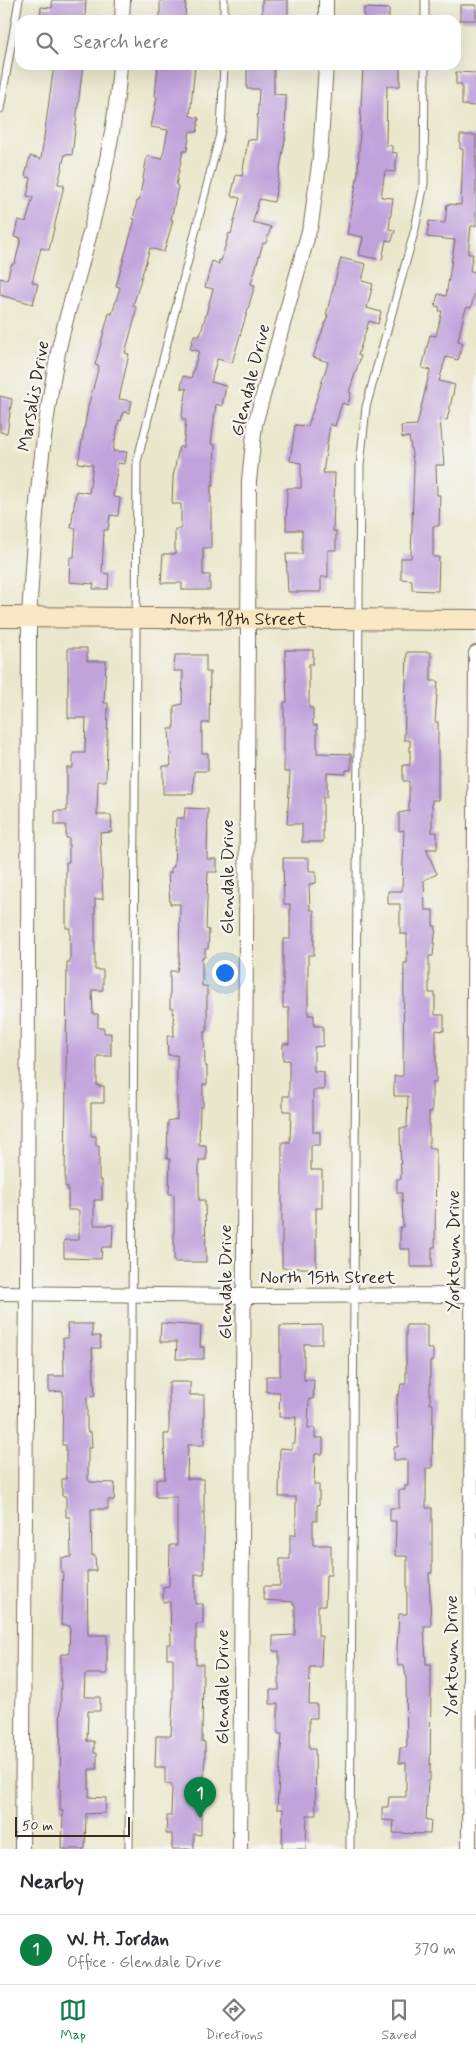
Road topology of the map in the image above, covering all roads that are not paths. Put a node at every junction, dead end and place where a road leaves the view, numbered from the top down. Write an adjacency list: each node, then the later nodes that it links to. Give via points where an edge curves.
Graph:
1 (19, 0): 6 (lane)
2 (122, 0): 7 (street)
3 (224, 0): 8 (lane)
4 (326, 0): 9 (street)
5 (425, 0): 10 (lane)
6 (16, 15)
7 (122, 15)
8 (224, 15)
9 (326, 15)
10 (425, 15)
11 (15, 23): 16 (lane)
12 (120, 70): 18 (street, Marsalis Drive, via 118,96 101,179 57,356 34,523)
13 (224, 70): 19 (lane, via 221,130 137,462)
14 (326, 70): 20 (street, Glendale Drive, via 320,157 311,224 255,424 249,482)
15 (425, 70): 21 (lane, via 424,184 415,229 366,407 360,466)
16 (0, 109)
17 (0, 617): 18 (street, North 18th Street)
18 (29, 618): 19 (street, North 18th Street); 25 (street, Marsalis Drive)
19 (137, 618): 20 (street, North 18th Street); 26 (lane)
20 (248, 618): 21 (street, North 18th Street); 28 (street, Glendale Drive)
21 (360, 619): 22 (street, North 18th Street); 29 (lane)
22 (476, 620)
23 (476, 652): 27 (street, Yorktown Drive)
24 (0, 1293): 25 (street, North 15th Street)
25 (27, 1293): 26 (street, North 15th Street); 30 (street, Marsalis Drive)
26 (131, 1295): 28 (street, North 15th Street); 31 (lane)
27 (474, 1295): 29 (street, North 15th Street); 34 (street, Yorktown Drive)
28 (244, 1296): 29 (street, North 15th Street); 32 (street, Glendale Drive)
29 (356, 1296): 33 (lane)
30 (22, 1849)
31 (128, 1849)
32 (240, 1849)
33 (350, 1849)
34 (469, 1849)

